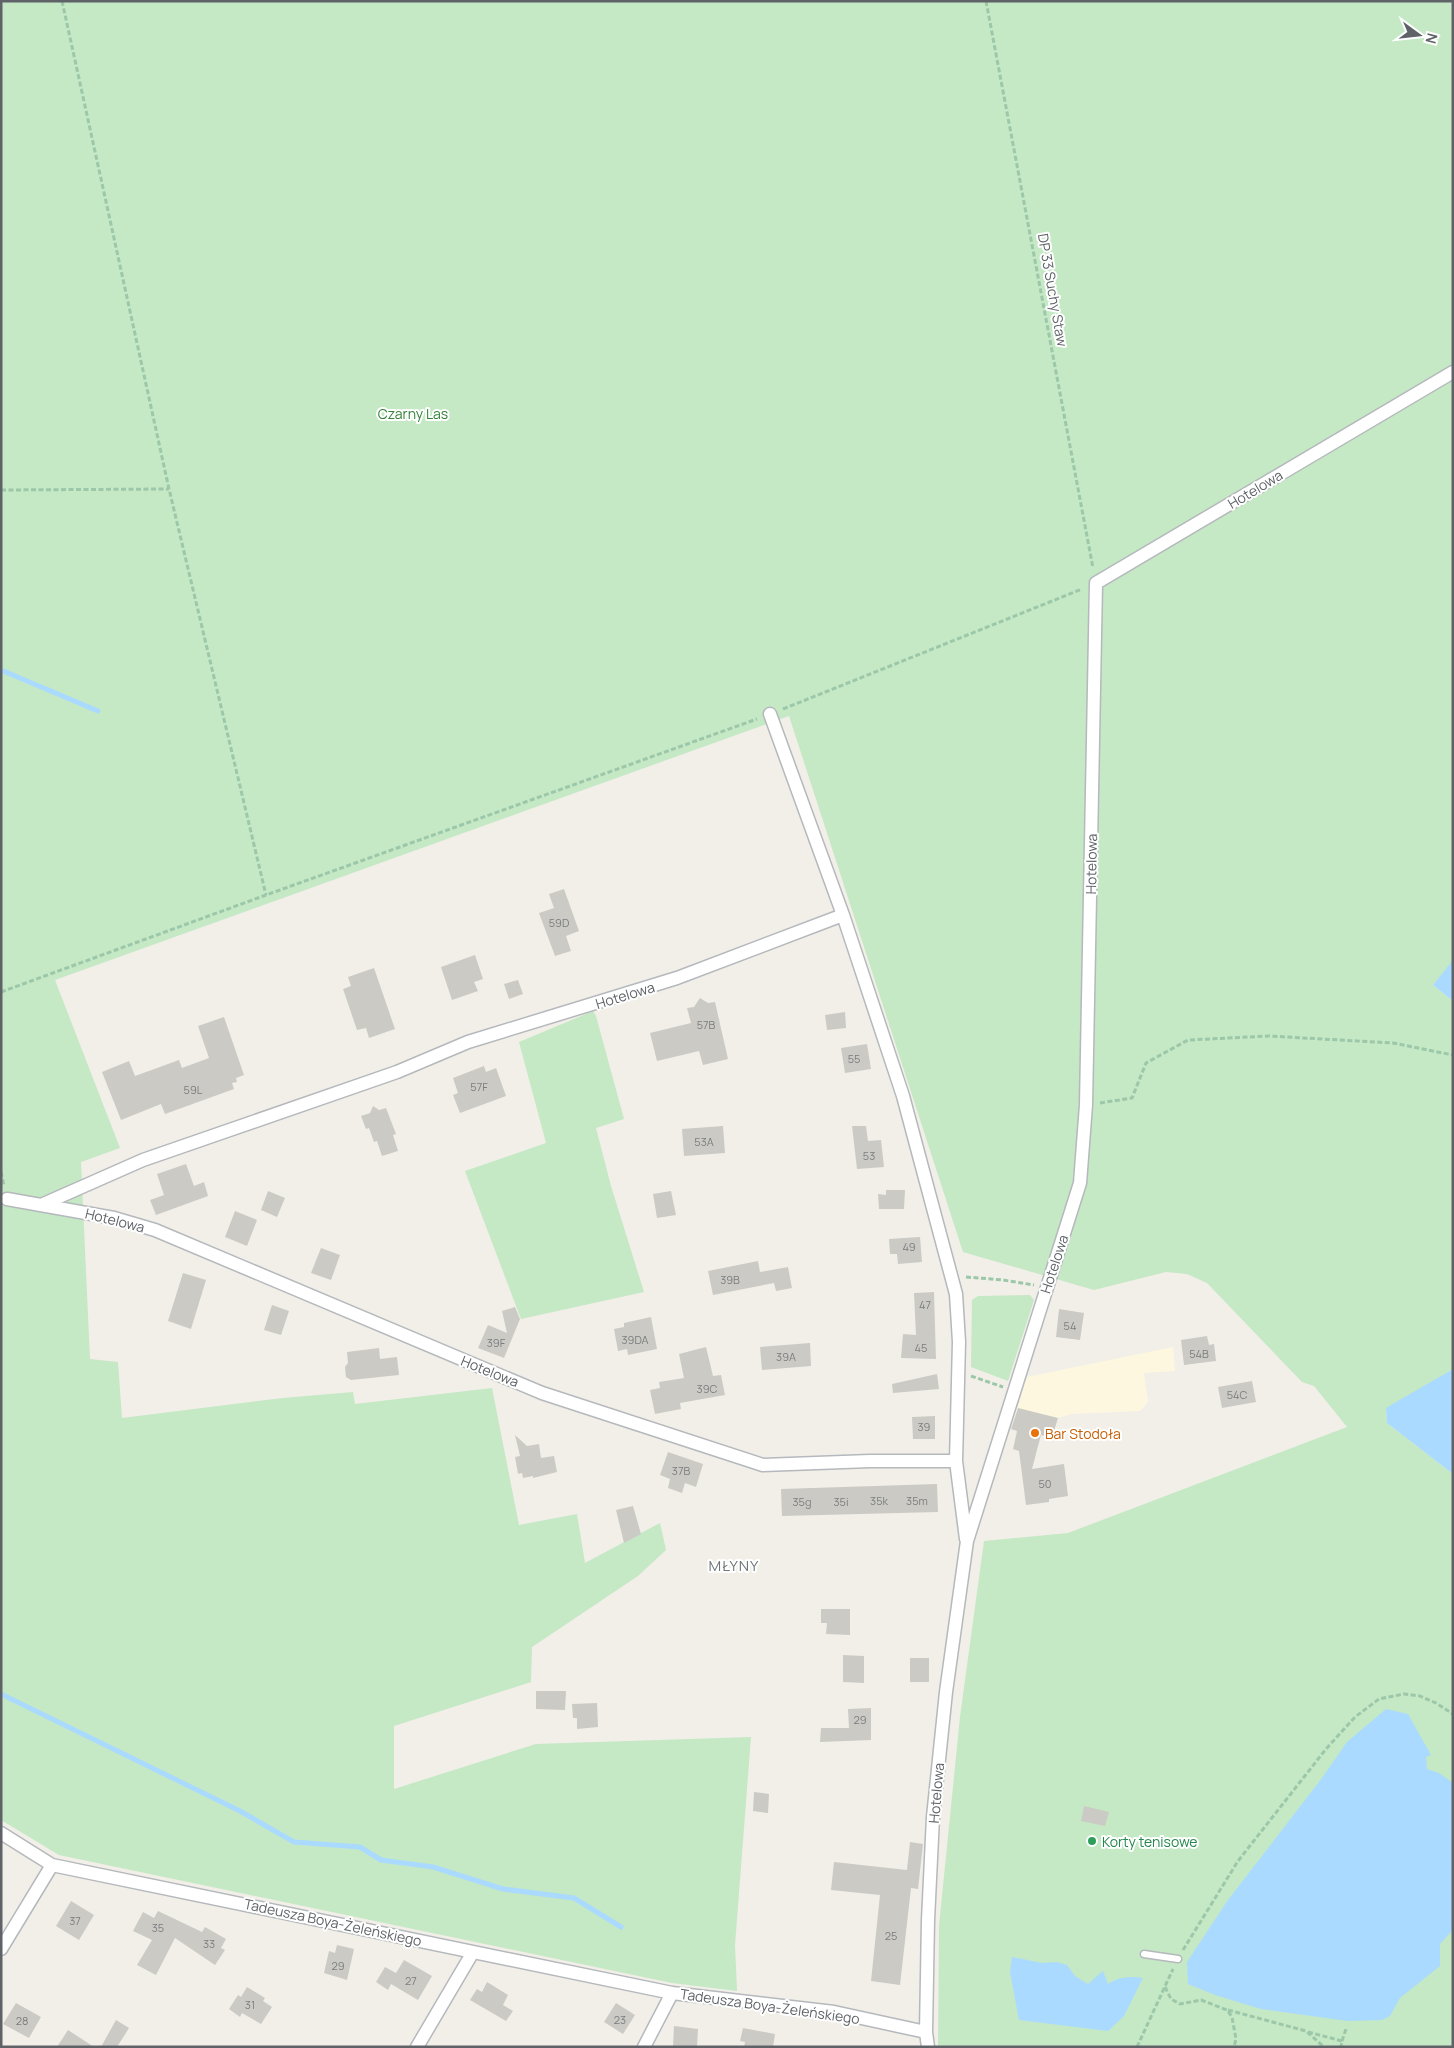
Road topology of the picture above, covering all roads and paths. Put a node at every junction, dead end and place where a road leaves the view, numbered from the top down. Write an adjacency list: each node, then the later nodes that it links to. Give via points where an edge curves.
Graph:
1 (62, 1): 4 (path)
2 (986, 1): 6 (path, DP 33 Suchy Staw)
3 (1453, 372): 6 (street, Hotelowa)
4 (169, 489): 5 (path); 8 (path)
5 (1, 490)
6 (1096, 583): 7 (path); 12 (street, Hotelowa)
7 (770, 714): 8 (path); 9 (street, Hotelowa)
8 (266, 895): 10 (path)
9 (843, 915): 14 (street, Hotelowa, via 677,978 468,1042 397,1072 143,1160); 15 (street, Hotelowa, via 903,1096)
10 (1, 992)
11 (1453, 1055): 12 (path, via 1393,1043 1269,1036 1188,1040 1146,1064 1132,1098)
12 (1086, 1105): 16 (street, Hotelowa, via 1080,1183)
13 (7, 1199): 14 (street, Hotelowa)
14 (41, 1205): 19 (street, Hotelowa, via 114,1218 156,1230 542,1392 763,1465)
15 (952, 1276): 16 (path); 17 (street, Hotelowa, via 958,1313)
16 (1047, 1287): 18 (street, Hotelowa)
17 (958, 1373): 18 (path); 19 (street, Hotelowa)
18 (1014, 1390): 20 (street, Hotelowa)
19 (956, 1461): 20 (street, Hotelowa)
20 (967, 1541): 32 (street, Hotelowa, via 933,1817)
21 (1453, 1714): 27 (path, via 1420,1696 1404,1694 1379,1699 1355,1717 1238,1861)
22 (1, 1833): 23 (street, Tadeusza Boya-Żeleńskiego)
23 (52, 1865): 24 (street); 25 (street, Tadeusza Boya-Żeleńskiego)
24 (1, 1948)
25 (473, 1952): 29 (street, Tadeusza Boya-Żeleńskiego); 35 (street)
26 (1144, 1954): 27 (lane)
27 (1178, 1959): 28 (path)
28 (1165, 1987): 30 (path, via 1171,1999 1180,2004 1200,2000); 38 (path)
29 (672, 1993): 32 (street, Tadeusza Boya-Żeleńskiego, via 834,2012); 36 (street, Tadeusza Boya-Żeleńskiego)
30 (1227, 2010): 33 (path); 39 (path, via 1232,2017)
31 (1346, 2029): 34 (path)
32 (926, 2032): 37 (street, Hotelowa)
33 (1306, 2032): 34 (path); 40 (path)
34 (1342, 2041): 41 (path)
35 (417, 2047)
36 (644, 2047)
37 (928, 2047)
38 (1137, 2047)
39 (1234, 2047)
40 (1324, 2047)
41 (1341, 2047)

